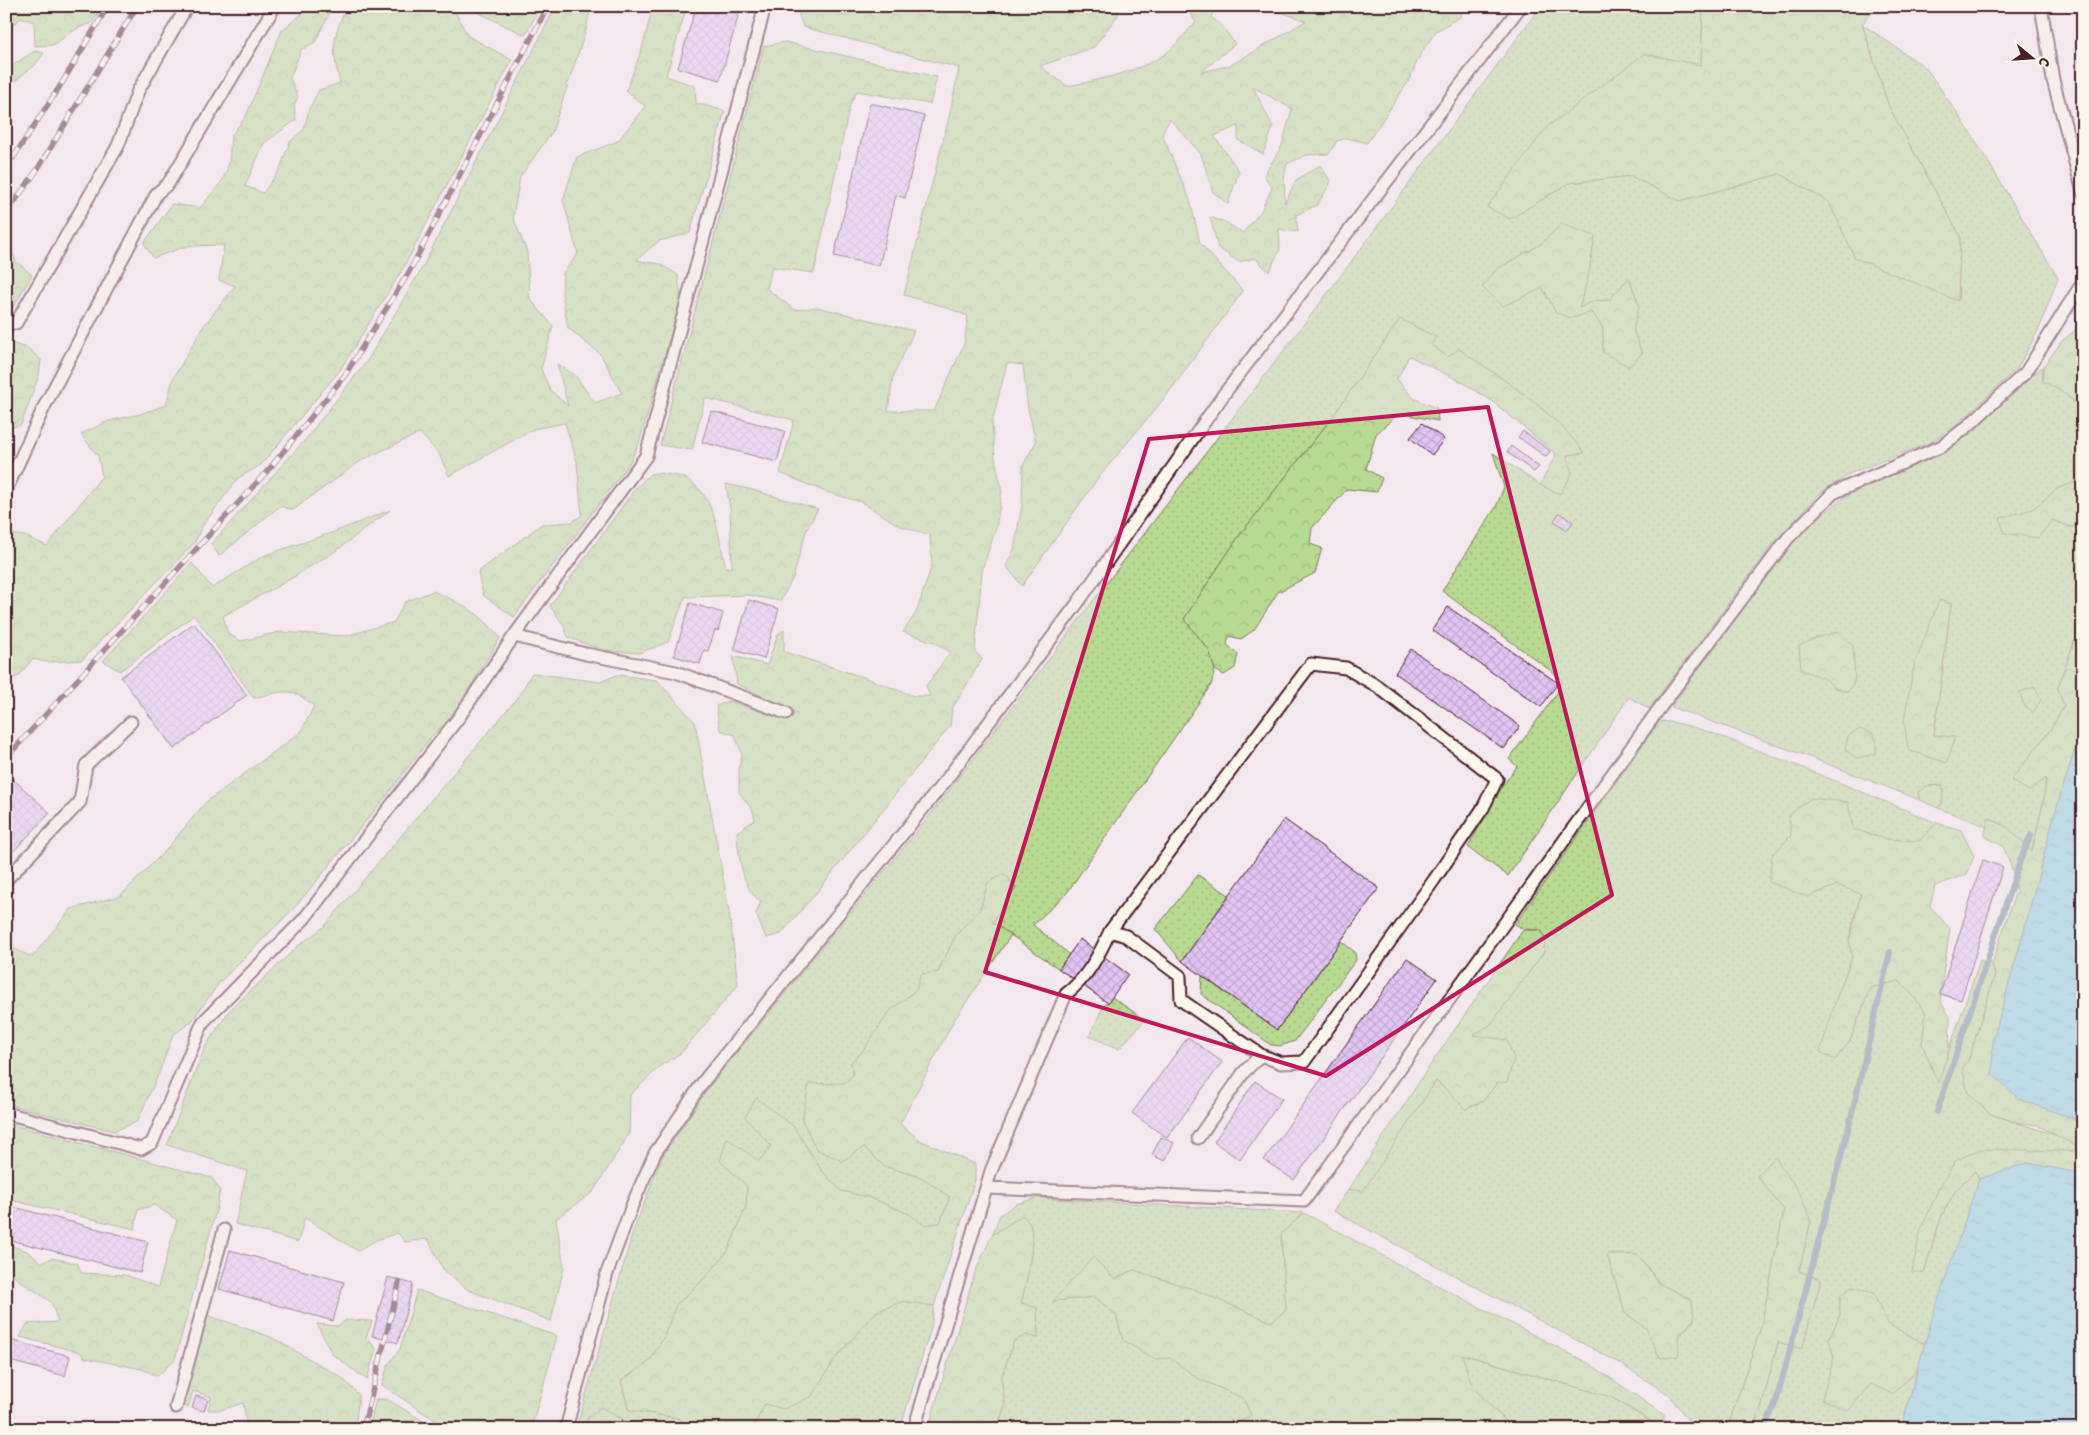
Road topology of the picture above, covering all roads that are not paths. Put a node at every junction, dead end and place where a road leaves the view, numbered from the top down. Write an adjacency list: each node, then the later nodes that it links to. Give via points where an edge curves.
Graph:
1 (187, 6): 8 (lane, via 138,91 118,146 16,323)
2 (275, 6): 9 (lane, via 168,184 157,193 45,405)
3 (765, 6): 10 (lane, via 646,456)
4 (1521, 6): 21 (lane, via 1224,394 1077,604 946,780 703,1082 660,1145 607,1273)
5 (2041, 6): 6 (lane, via 2053,80)
6 (2083, 192)
7 (2083, 282): 18 (lane, via 2026,372 1968,426 1942,446 1833,493 1788,538 1659,708 1304,1201)
8 (6, 324)
9 (6, 490)
10 (514, 636): 11 (lane, via 676,672); 16 (lane, via 459,717 304,919 203,1022 152,1143 141,1149)
11 (786, 713)
12 (131, 722): 13 (lane, via 86,765 80,802)
13 (6, 880)
14 (1110, 931): 15 (lane, via 1126,936 1180,976 1181,1000); 15 (lane, via 1311,664 1346,668 1377,686 1497,779 1483,808 1434,880 1304,1062 1281,1063); 18 (lane, via 1080,983 1066,994)
15 (1261, 1055): 17 (lane, via 1244,1072)
16 (6, 1113)
17 (1198, 1138)
18 (986, 1188): 22 (lane)
19 (224, 1230): 20 (lane)
20 (176, 1406)
21 (566, 1429)
22 (914, 1429)

